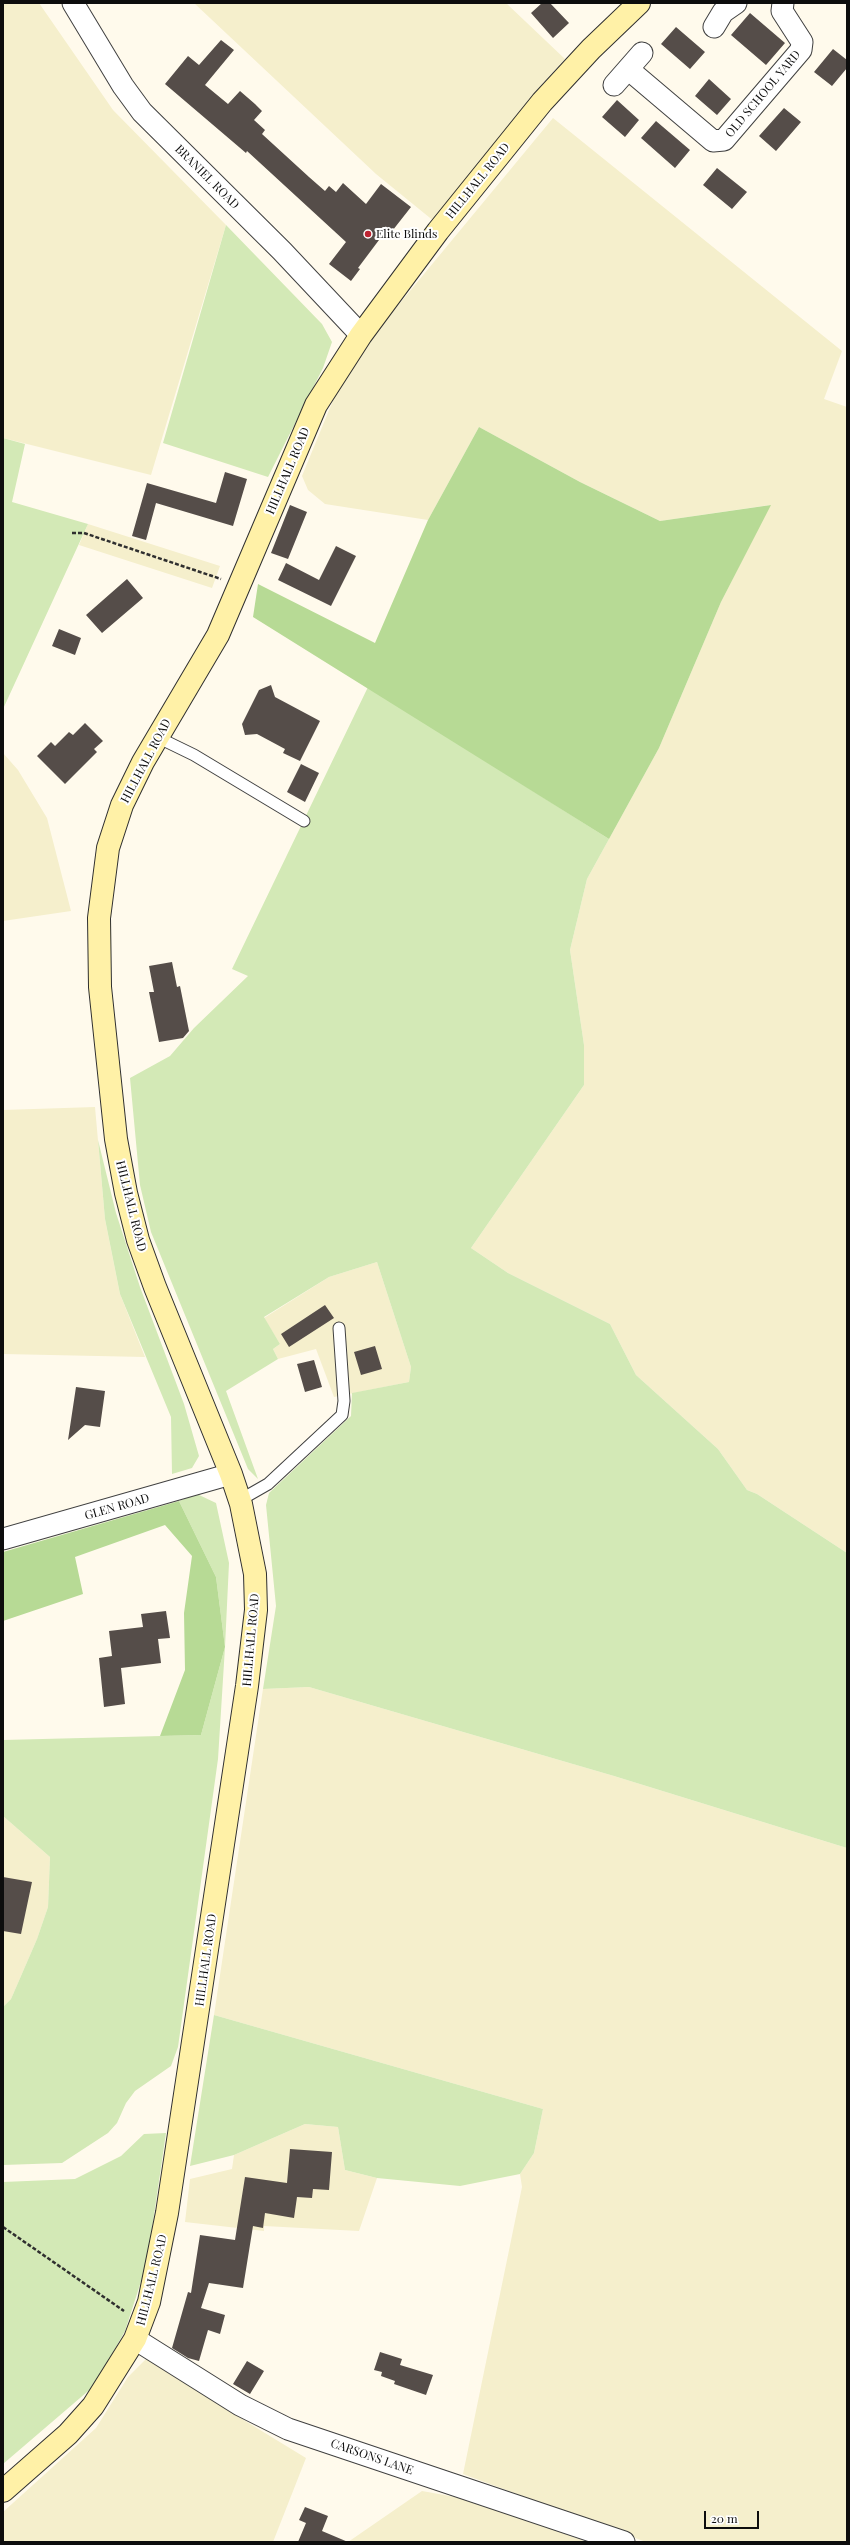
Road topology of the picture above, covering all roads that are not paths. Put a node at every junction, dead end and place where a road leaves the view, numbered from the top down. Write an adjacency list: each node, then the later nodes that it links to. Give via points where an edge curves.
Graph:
1 (73, 3): 9 (street, BRANIEL ROAD, via 123,86 142,112 282,251)
2 (640, 3): 9 (main road, HILLHALL ROAD, via 591,49 542,102 438,232)
3 (736, 3): 5 (street, via 723,12)
4 (783, 3): 7 (street, OLD SCHOOL YARD, via 782,12 802,42 801,50 724,140 713,140)
5 (714, 27)
6 (642, 53): 7 (street)
7 (628, 69): 8 (street)
8 (614, 85)
9 (361, 335): 10 (main road, HILLHALL ROAD, via 316,405 241,585 206,656)
10 (157, 736): 11 (lane, via 194,755); 13 (main road, HILLHALL ROAD, via 122,805 108,848 99,918 100,988 116,1139 138,1240)
11 (304, 821)
12 (339, 1328): 14 (lane, via 344,1401 342,1415 268,1484)
13 (231, 1474): 14 (main road, HILLHALL ROAD); 15 (street, GLEN ROAD)
14 (240, 1500): 16 (main road, HILLHALL ROAD, via 255,1574 256,1610 253,1643 168,2214 148,2302)
15 (3, 1539)
16 (138, 2331): 17 (main road, HILLHALL ROAD, via 92,2406 68,2434); 18 (street, CARSONS LANE, via 240,2405 288,2429)
17 (3, 2491)
18 (624, 2542)

